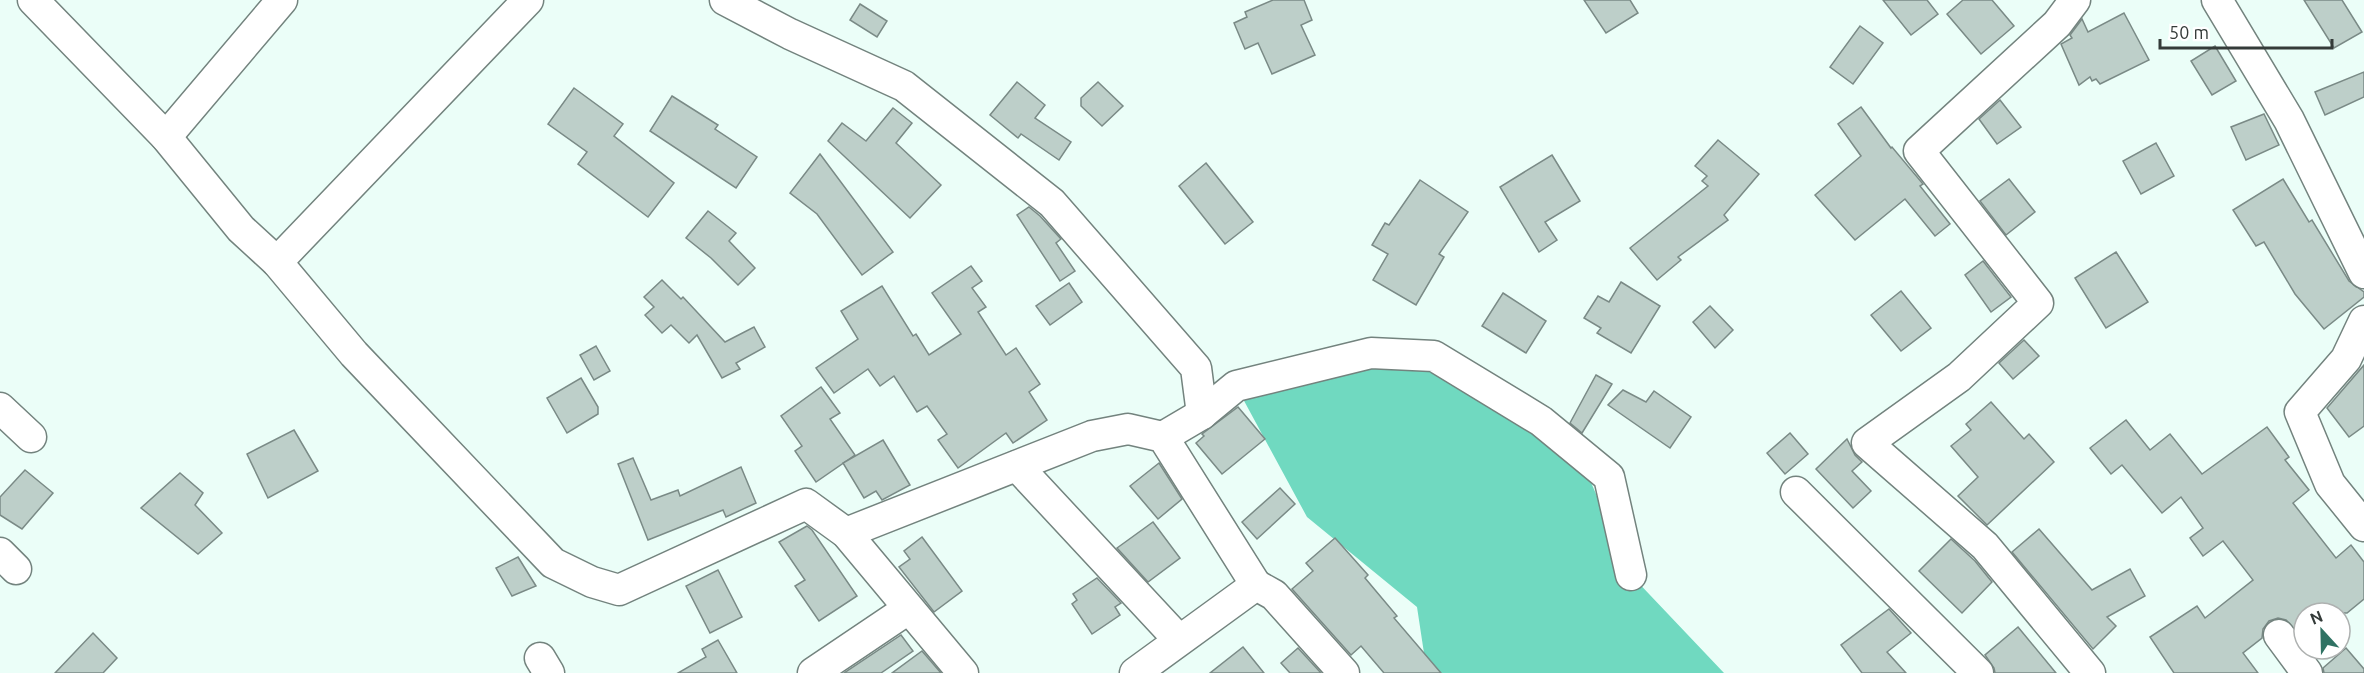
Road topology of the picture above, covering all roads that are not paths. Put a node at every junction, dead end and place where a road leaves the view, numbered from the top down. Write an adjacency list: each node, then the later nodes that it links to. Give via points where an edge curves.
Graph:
1 (33, 0): 7 (street)
2 (282, 0): 7 (street)
3 (528, 0): 8 (street)
4 (724, 0): 12 (street, via 904,86 1052,203 1196,368)
5 (2074, 0): 29 (street, via 2057,24 1919,151 2038,303 1959,377 1867,443 1985,546)
6 (2217, 0): 9 (street, via 2289,120)
7 (166, 137): 8 (street, via 241,229)
8 (277, 262): 18 (street, via 354,354 553,563 592,582 619,590 806,504)
9 (2364, 273)
10 (2364, 321): 17 (street, via 2346,359 2300,412 2330,484)
11 (0, 408): 13 (street)
12 (1202, 414): 14 (street); 19 (street, via 1236,386 1371,353 1434,356 1541,421 1609,477)
13 (31, 437)
14 (1162, 437): 15 (street, via 1128,429 1092,436); 20 (street)
15 (1017, 466): 18 (street); 23 (street)
16 (1796, 492): 28 (street)
17 (2364, 526)
18 (846, 533): 21 (street)
19 (1631, 575)
20 (1256, 585): 23 (street); 27 (street, via 1274,595)
21 (908, 609): 24 (street); 25 (street)
22 (2279, 635): 30 (street)
23 (1179, 640): 26 (street)
24 (813, 673)
25 (963, 673)
26 (1136, 673)
27 (1344, 673)
28 (1978, 673)
29 (2090, 673)
30 (2307, 673)

